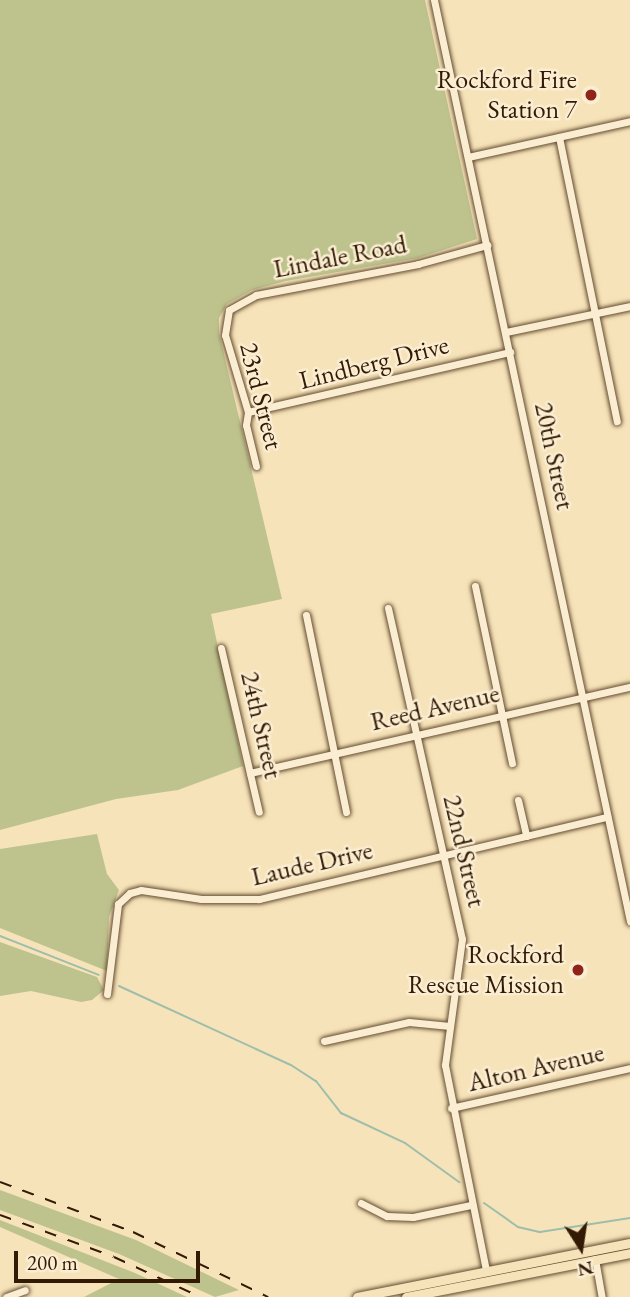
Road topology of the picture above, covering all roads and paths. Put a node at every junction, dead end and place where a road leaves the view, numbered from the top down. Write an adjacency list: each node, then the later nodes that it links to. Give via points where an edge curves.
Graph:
1 (434, 0): 4 (street, 20th Street)
2 (630, 121): 3 (street)
3 (559, 137): 4 (street); 7 (street)
4 (468, 157): 5 (street, 20th Street)
5 (487, 245): 8 (street, 20th Street); 9 (street, Lindale Road, via 418,264 256,295 229,310)
6 (630, 306): 7 (street)
7 (597, 313): 8 (street); 12 (street)
8 (506, 332): 10 (street, 20th Street)
9 (225, 335): 11 (street, 23rd Street)
10 (510, 352): 11 (street, Lindberg Drive); 19 (street, 20th Street)
11 (248, 412): 13 (street, 23rd Street, via 246,425)
12 (617, 421)
13 (256, 466)
14 (475, 586): 20 (street)
15 (388, 608): 21 (street, 22nd Street)
16 (306, 615): 22 (street)
17 (221, 648): 24 (street, 24th Street)
18 (630, 687): 19 (street, Reed Avenue)
19 (584, 697): 20 (street, Reed Avenue); 28 (street, 20th Street)
20 (502, 715): 21 (street, Reed Avenue); 23 (street)
21 (415, 733): 22 (street, Reed Avenue); 30 (street, 22nd Street)
22 (334, 753): 24 (street, Reed Avenue); 27 (street)
23 (512, 763)
24 (250, 773): 26 (street, 24th Street)
25 (518, 800): 29 (street)
26 (259, 812)
27 (346, 812)
28 (607, 817): 29 (street, Laude Drive); 32 (street, 20th Street)
29 (526, 836): 30 (street, Laude Drive)
30 (442, 855): 34 (street, Laude Drive, via 240,901 130,892 118,904); 35 (street, 22nd Street, via 463,939)
31 (630, 876): 32 (street)
32 (620, 878): 33 (street, 20th Street)
33 (630, 921)
34 (107, 995)
35 (450, 1026): 36 (street, via 409,1022); 38 (street, 22nd Street, via 445,1065)
36 (324, 1041)
37 (630, 1068): 38 (street, Alton Avenue)
38 (451, 1108): 40 (street, 22nd Street)
39 (361, 1203): 40 (street, via 387,1216 413,1217)
40 (471, 1205): 44 (street, 22nd Street)
41 (630, 1242): 44 (main road)
42 (630, 1253): 43 (main road)
43 (595, 1259): 48 (main road); 49 (street)
44 (486, 1271): 47 (main road)
45 (25, 1290): 46 (street)
46 (6, 1297)
47 (358, 1297)
48 (405, 1297)
49 (603, 1297)

